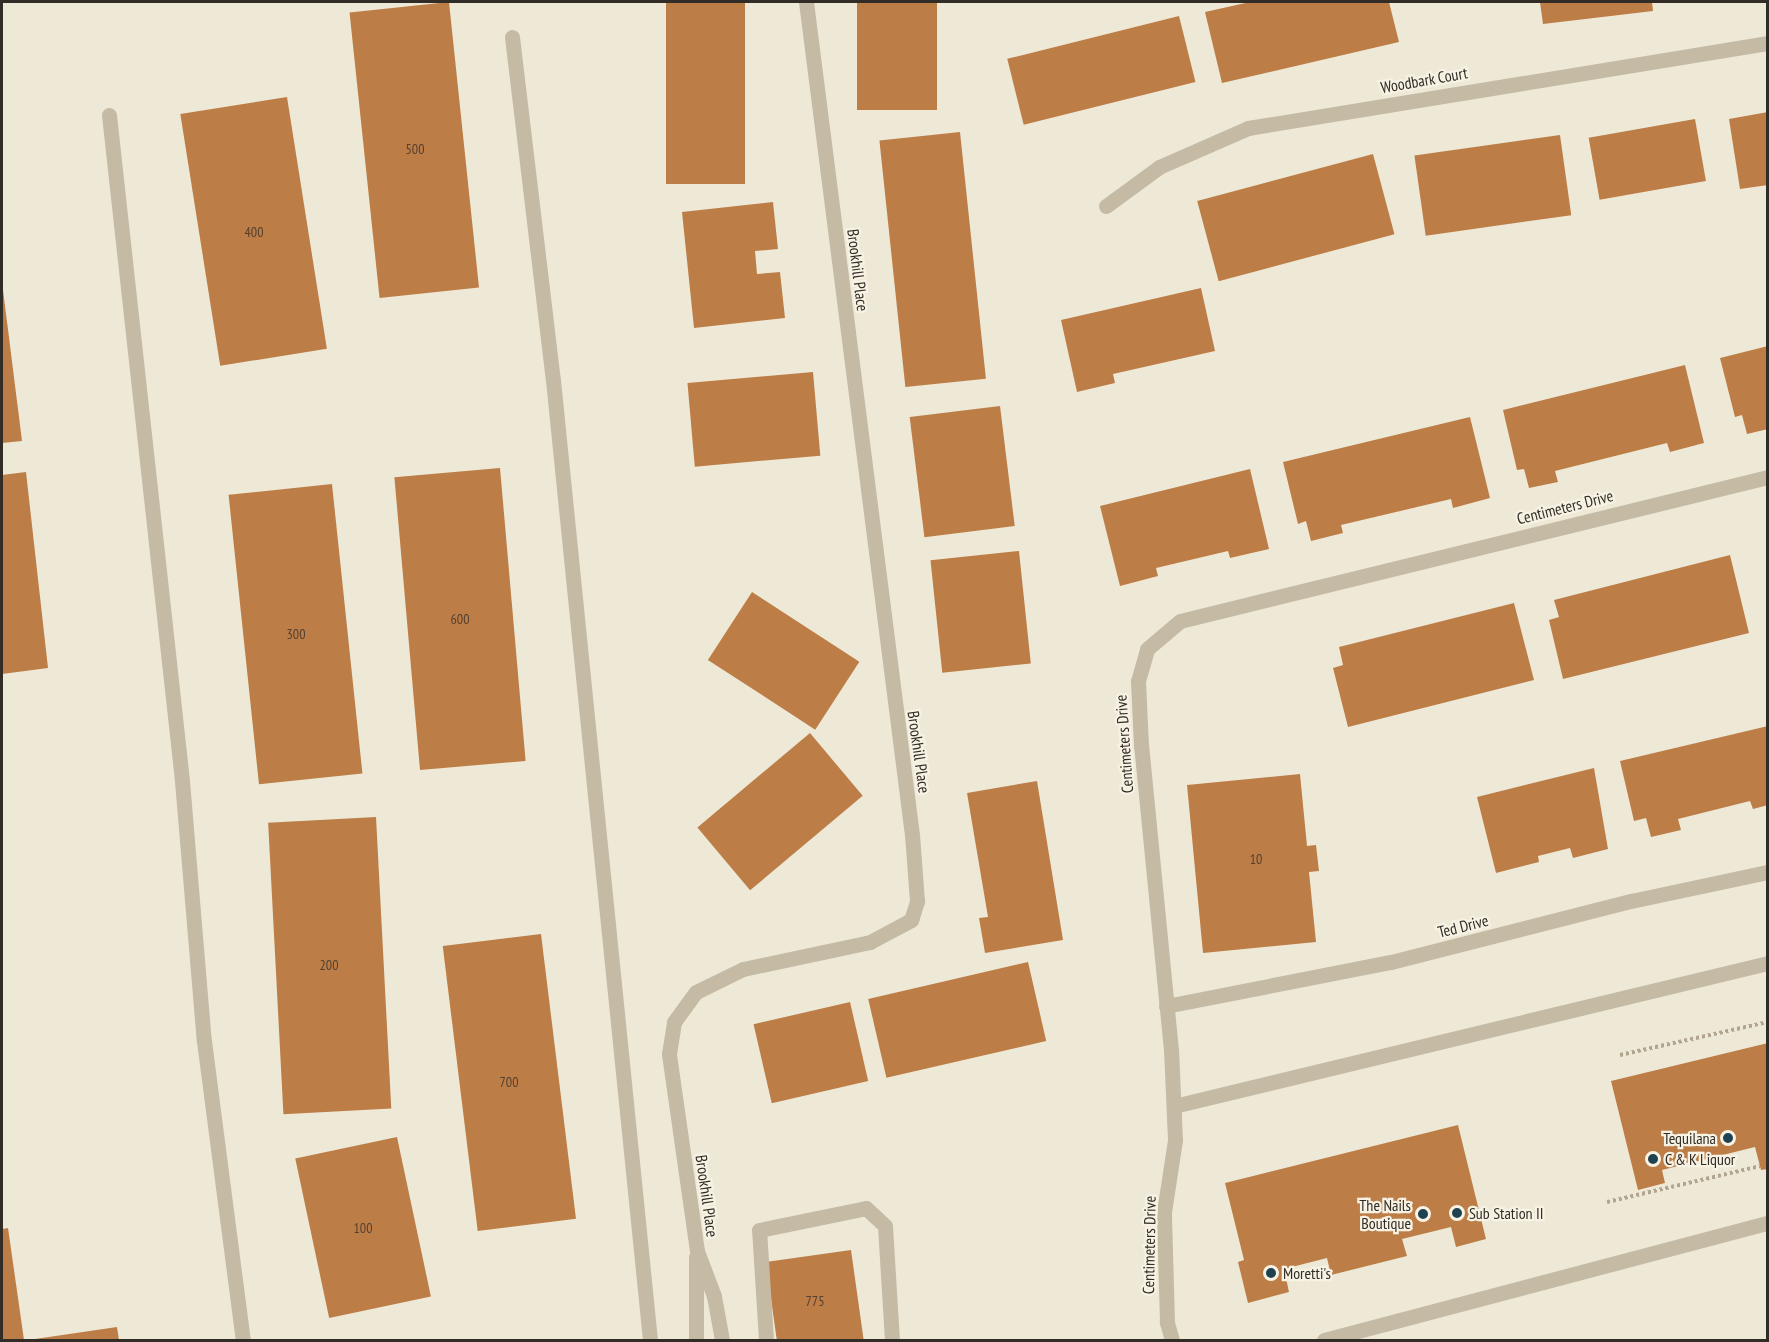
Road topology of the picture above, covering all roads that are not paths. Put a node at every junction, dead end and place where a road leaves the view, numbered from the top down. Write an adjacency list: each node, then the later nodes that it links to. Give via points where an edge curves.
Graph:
1 (806, 2): 12 (lane, Brookhill Place, via 912,835 917,901 911,920 870,942 743,969 696,992 674,1022 669,1054)
2 (512, 37): 14 (lane, via 553,380)
3 (1767, 43): 5 (lane, Woodbark Court, via 1248,128 1159,167)
4 (108, 115): 13 (lane, via 182,781 204,1041)
5 (1106, 206)
6 (1767, 477): 9 (lane, Centimeters Drive, via 1179,621 1147,649 1138,681 1141,745)
7 (1767, 872): 9 (lane, Ted Drive, via 1631,901 1391,962)
8 (1767, 963): 10 (lane)
9 (1166, 1006): 10 (lane, Centimeters Drive)
10 (1174, 1106): 19 (lane, Centimeters Drive, via 1175,1140 1164,1212 1167,1322)
11 (1767, 1223): 20 (lane)
12 (697, 1251): 15 (lane); 16 (lane, Brookhill Place, via 714,1296)
13 (243, 1341)
14 (650, 1341)
15 (696, 1341)
16 (722, 1341)
17 (766, 1341): 18 (lane, via 759,1230 866,1208 885,1226)
18 (892, 1341)
19 (1172, 1341)
20 (1324, 1341)

